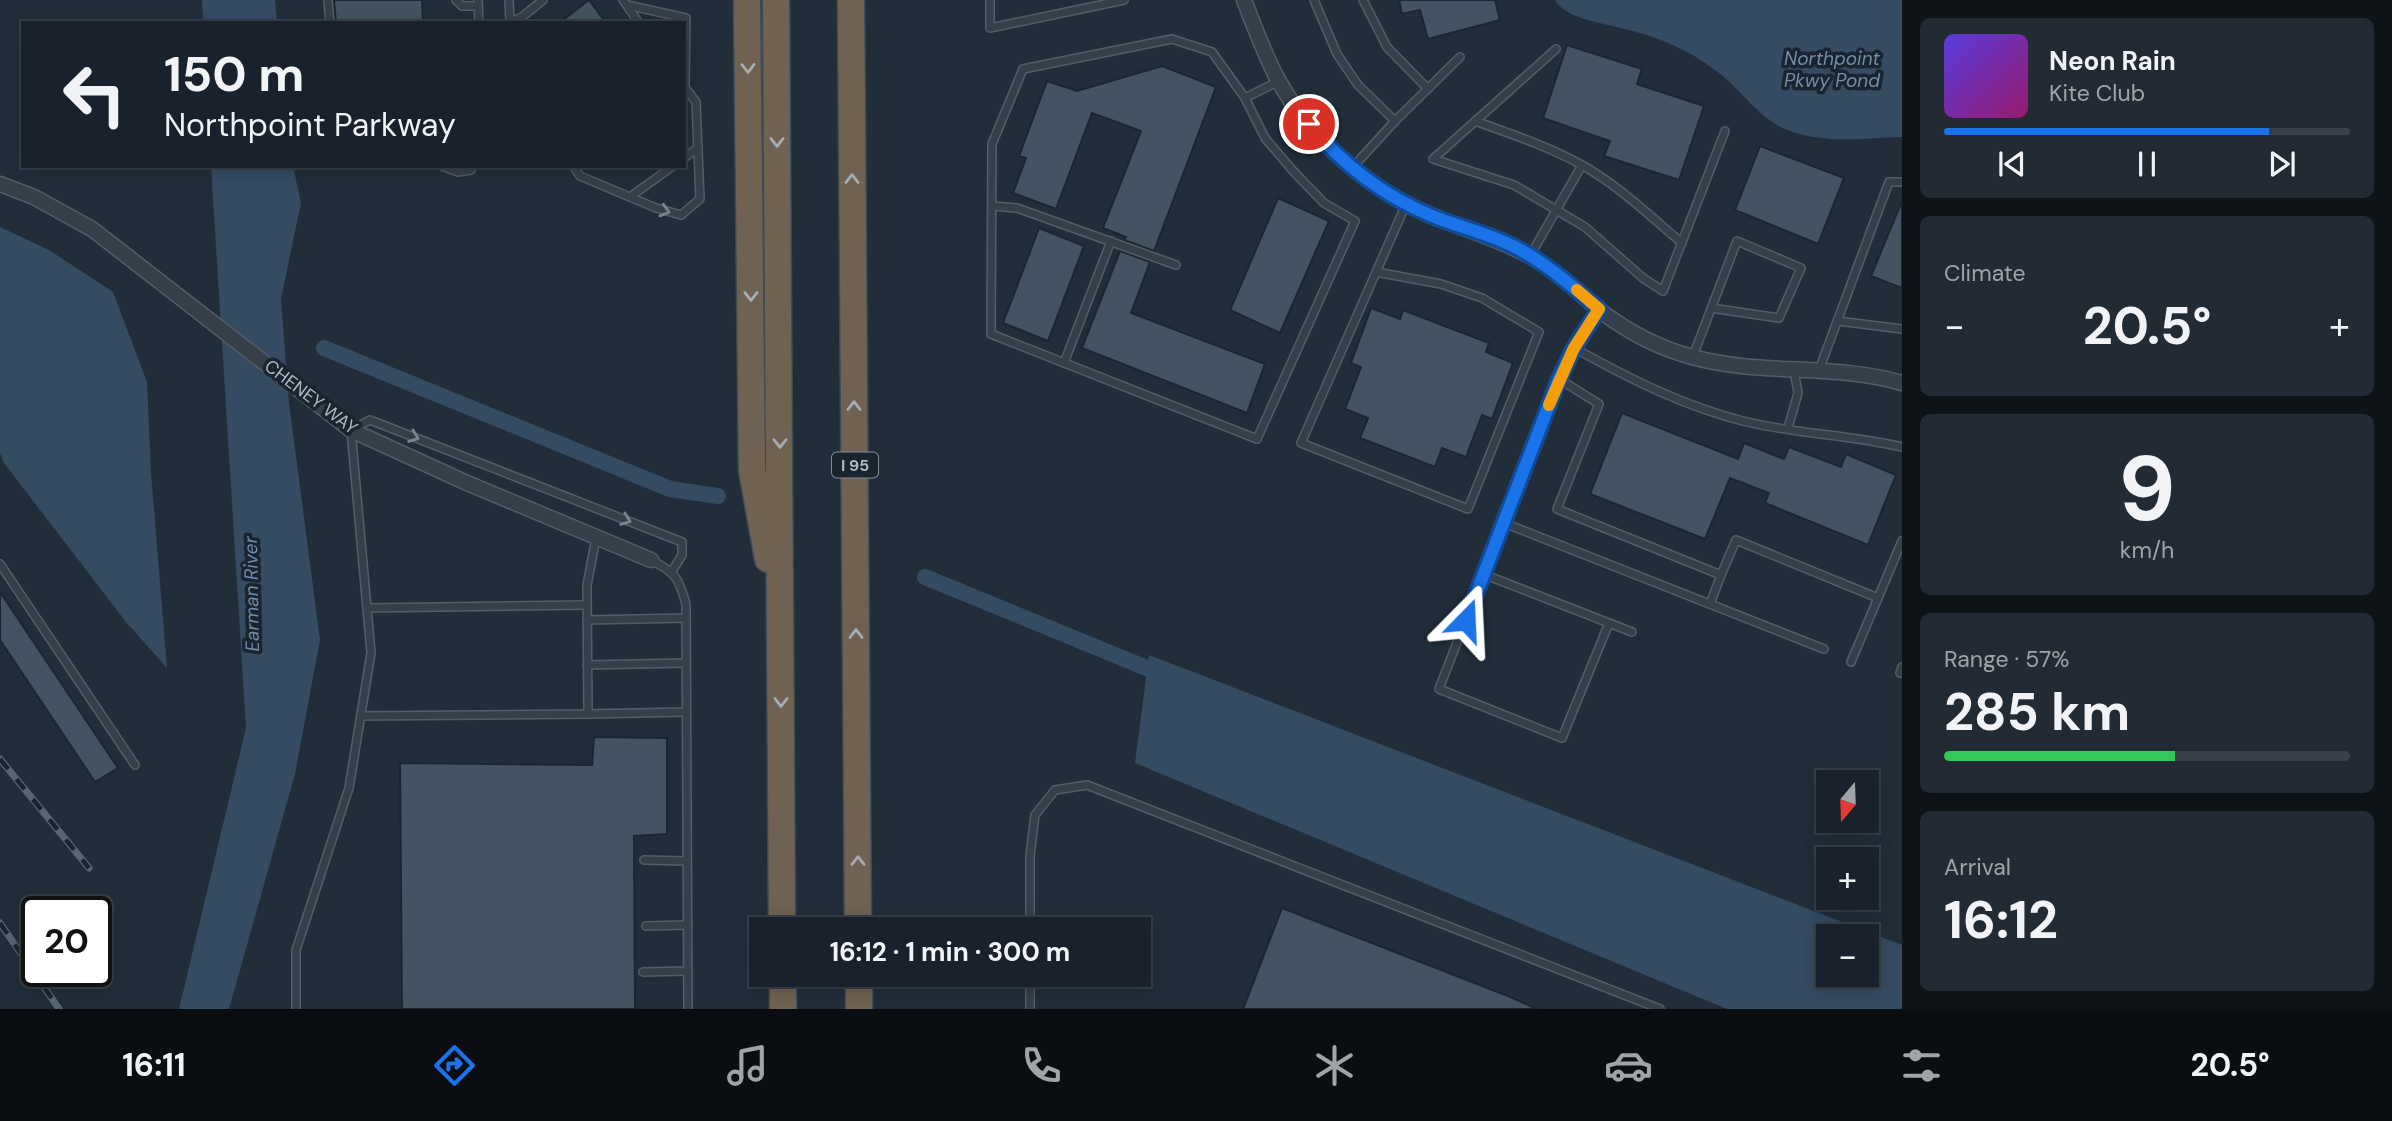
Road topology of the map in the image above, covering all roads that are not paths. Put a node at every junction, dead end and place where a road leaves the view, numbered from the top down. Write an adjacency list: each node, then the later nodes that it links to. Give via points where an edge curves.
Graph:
1 (328, 0): 15 (lane)
2 (456, 0): 14 (lane, via 462,6)
3 (509, 0): 17 (lane)
4 (543, 0): 18 (lane)
5 (747, 0): 79 (highway, one-way to 79, via 752,470)
6 (776, 0): 79 (highway, one-way to 79)
7 (851, 0): 93 (highway, I 95, one-way to 7)
8 (990, 0): 9 (lane, via 990,29)
9 (1124, 0)
10 (1244, 0): 23 (street)
11 (1314, 0): 27 (lane, via 1337,54 1358,85)
12 (1363, 0): 25 (lane, via 1387,47)
13 (625, 2): 19 (lane); 20 (lane)
14 (478, 3): 16 (lane)
15 (330, 21)
16 (480, 21)
17 (510, 21)
18 (514, 21)
19 (638, 21)
20 (686, 21)
21 (1556, 49): 28 (lane)
22 (1460, 57): 25 (lane)
23 (1279, 81): 26 (lane); 37 (street, via 1321,139)
24 (686, 87): 30 (lane, via 696,102)
25 (1428, 89): 27 (lane)
26 (1245, 98): 42 (lane, via 1212,52 1172,39 1023,69 992,144); 55 (lane, via 1265,138 1294,172 1324,203 1354,221 1257,439)
27 (1395, 121): 37 (lane)
28 (1475, 121): 32 (lane); 43 (lane, via 1433,159 1514,185)
29 (1725, 131): 45 (lane)
30 (698, 148): 31 (lane); 40 (lane, one-way to 30, via 681,215 700,200)
31 (686, 157)
32 (1581, 165): 43 (lane); 45 (lane)
33 (447, 168): 34 (lane, via 458,172)
34 (472, 168)
35 (574, 168): 40 (lane, via 580,176)
36 (670, 168): 40 (lane)
37 (1352, 168): 41 (street)
38 (1902, 182): 51 (lane, via 1889,182)
39 (0, 184): 61 (street, CHENEY WAY, via 92,229)
40 (630, 197)
41 (1406, 204): 46 (street); 48 (lane)
42 (992, 206): 44 (lane, via 1017,208); 55 (lane, via 991,334)
43 (1556, 210): 45 (lane, via 1585,227 1664,291); 46 (lane)
44 (1111, 242): 47 (lane); 55 (lane)
45 (1682, 243)
46 (1530, 256): 50 (street)
47 (1176, 265)
48 (1376, 272): 48 (lane, via 1301,443 1468,509 1538,332 1482,298 1441,284)
49 (1711, 308): 49 (lane, via 1737,241 1801,268 1779,318); 54 (lane)
50 (1599, 309): 53 (lane); 54 (street, via 1640,335)
51 (1838, 321): 52 (lane); 57 (lane)
52 (1902, 329)
53 (1574, 348): 58 (lane); 60 (lane, via 1679,401 1748,422)
54 (1692, 357): 56 (street, via 1743,368)
55 (1064, 363)
56 (1794, 370): 57 (street); 60 (lane, via 1798,393)
57 (1819, 370): 59 (street)
58 (1559, 379): 63 (lane); 70 (lane, via 1599,404 1557,509)
59 (1902, 383)
60 (1788, 428): 62 (lane)
61 (352, 430): 64 (street, CHENEY WAY); 68 (lane, one-way to 68, via 370,420 682,542 682,555); 74 (lane)
62 (1902, 447)
63 (1504, 523): 69 (lane); 72 (lane)
64 (596, 537): 66 (street, CHENEY WAY); 73 (lane)
65 (1902, 541): 71 (lane)
66 (652, 560): 68 (lane)
67 (0, 564): 89 (lane)
68 (672, 570): 75 (lane, via 686,604)
69 (1483, 574): 77 (lane); 77 (lane, via 1439,689 1562,738)
70 (1721, 575): 71 (lane, via 1736,540); 72 (lane)
71 (1878, 598): 81 (lane)
72 (1710, 604): 80 (lane)
73 (586, 605): 74 (lane); 76 (lane)
74 (367, 608): 88 (lane, via 371,653)
75 (686, 618): 76 (lane); 82 (lane)
76 (587, 620): 83 (lane)
77 (1609, 623): 78 (lane)
78 (1632, 632)
79 (781, 634): 92 (highway, one-way to 92)
80 (1824, 649)
81 (1851, 662)
82 (686, 663): 83 (lane); 86 (lane)
83 (587, 666): 87 (lane)
84 (1902, 667): 85 (lane)
85 (1902, 673)
86 (686, 712): 87 (lane); 91 (lane)
87 (588, 714): 88 (lane)
88 (361, 716): 102 (lane, via 349,789 296,950)
89 (135, 765)
90 (644, 860): 91 (lane)
91 (687, 861): 95 (lane)
92 (782, 917)
93 (858, 917)
94 (1030, 917): 107 (lane, via 1035,815 1055,790 1087,785)
95 (688, 925): 96 (lane); 97 (lane)
96 (646, 926)
97 (688, 971): 98 (lane); 103 (lane)
98 (643, 972)
99 (783, 987): 104 (highway)
100 (859, 987): 105 (highway)
101 (1030, 987): 106 (lane)
102 (296, 1009)
103 (688, 1009)
104 (783, 1009)
105 (859, 1009)
106 (1030, 1009)
107 (1660, 1009)

